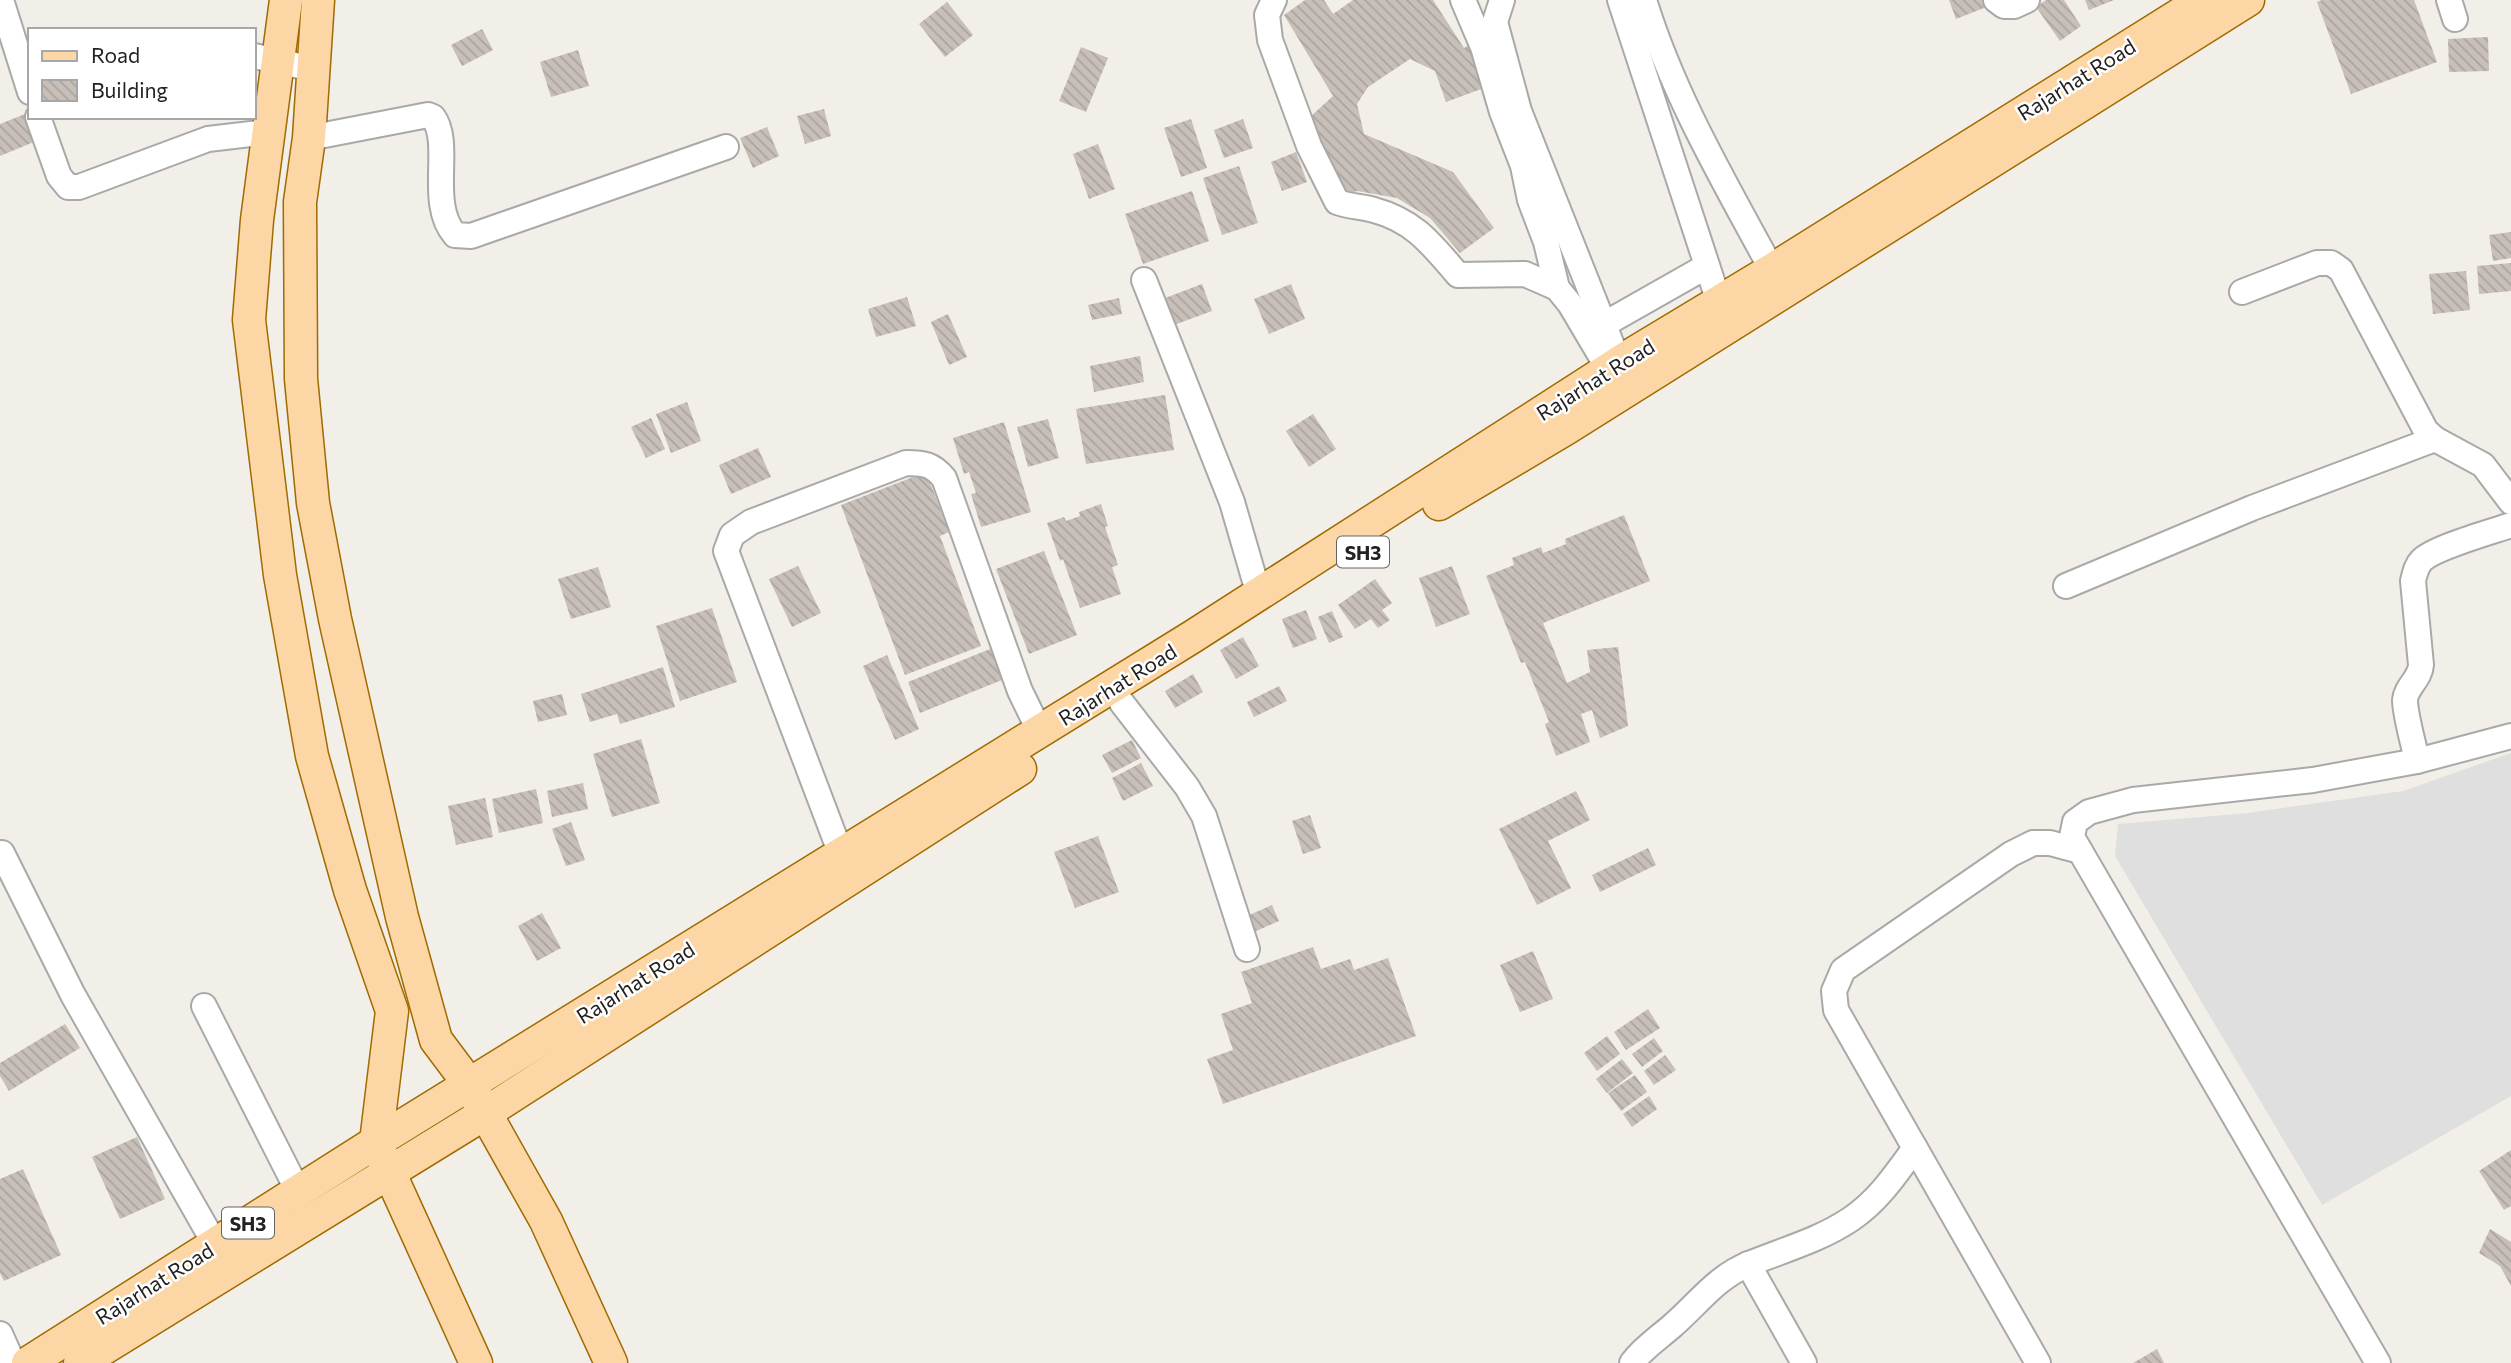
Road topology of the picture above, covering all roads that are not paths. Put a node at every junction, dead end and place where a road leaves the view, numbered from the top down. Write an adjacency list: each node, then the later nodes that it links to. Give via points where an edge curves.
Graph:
1 (1, 0): 15 (street)
2 (286, 0): 13 (main road)
3 (318, 0): 14 (main road)
4 (1274, 0): 23 (street, via 1267,15 1270,40 1309,146 1337,202 1387,214 1419,230 1458,275 1525,274)
5 (1463, 0): 23 (street, via 1523,166)
6 (1502, 0): 26 (street, via 1495,22 1519,111)
7 (1620, 0): 20 (street)
8 (1644, 0): 21 (street, via 1704,144)
9 (1996, 0): 10 (street, via 2014,6)
10 (2027, 0)
11 (2248, 0): 12 (main road, Rajarhat Road / SH3)
12 (2209, 6): 21 (main road, Rajarhat Road / SH3); 27 (main road, Rajarhat Road / SH3)
13 (265, 58): 14 (street); 17 (main road)
14 (313, 69): 18 (main road)
15 (28, 86)
16 (39, 119): 17 (street, via 59,176 68,187 79,187 208,139)
17 (268, 132): 44 (main road, via 249,320 280,575 312,756 392,1011)
18 (309, 138): 19 (street, via 433,117 439,131 446,225 455,235 471,236); 42 (main road, via 300,202 301,366 313,503 402,917 436,1040)
19 (726, 147)
20 (1707, 266): 25 (street); 26 (street)
21 (1772, 270): 25 (main road, Rajarhat Road / SH3)
22 (1143, 280): 32 (street, via 1232,502)
23 (1557, 288): 27 (street)
24 (2242, 292): 28 (street, via 2317,263 2331,263 2341,270 2426,431)
25 (1719, 302): 27 (main road, Rajarhat Road / SH3)
26 (1603, 326): 27 (street)
27 (1617, 375): 32 (main road, Rajarhat Road / SH3); 33 (main road, Rajarhat Road / SH3, via 1472,484)
28 (2435, 439): 29 (street, via 2483,465); 31 (street, via 2252,508)
29 (2511, 502)
30 (2511, 525): 36 (street, via 2439,551 2422,559 2415,570 2421,665 2405,702)
31 (2066, 586)
32 (1259, 595): 34 (main road, Rajarhat Road / SH3)
33 (1122, 703): 40 (street, via 1204,816); 43 (main road, Rajarhat Road / SH3)
34 (1040, 732): 39 (main road, Rajarhat Road / SH3); 39 (street, via 1020,691 944,478 933,466 906,463 751,522 733,535 726,551)
35 (2511, 736): 36 (street)
36 (2417, 761): 37 (street, via 2313,780 2133,800 2089,812 2076,822 2072,837)
37 (2080, 850): 45 (street, via 2033,843 2011,854 1843,970 1834,990 1836,1010); 59 (street)
38 (2, 853): 48 (street, via 73,995)
39 (841, 855): 42 (main road, Rajarhat Road / SH3)
40 (1247, 949)
41 (204, 1006): 47 (street)
42 (469, 1084): 43 (main road); 44 (main road, Rajarhat Road / SH3)
43 (484, 1114): 46 (main road, Rajarhat Road / SH3); 55 (main road, via 546,1221)
44 (376, 1142): 46 (main road); 47 (main road, Rajarhat Road / SH3)
45 (1915, 1148): 49 (street, via 1884,1190 1850,1219 1819,1237); 58 (street)
46 (388, 1172): 53 (main road, Rajarhat Road / SH3); 54 (main road)
47 (298, 1191): 48 (main road, Rajarhat Road / SH3)
48 (215, 1244): 52 (main road, Rajarhat Road / SH3)
49 (1748, 1264): 56 (street, via 1721,1279); 57 (street)
50 (0, 1334): 51 (street)
51 (13, 1363)
52 (28, 1363)
53 (80, 1363)
54 (476, 1363)
55 (611, 1363)
56 (1632, 1363)
57 (1804, 1363)
58 (2038, 1363)
59 (2378, 1363)

